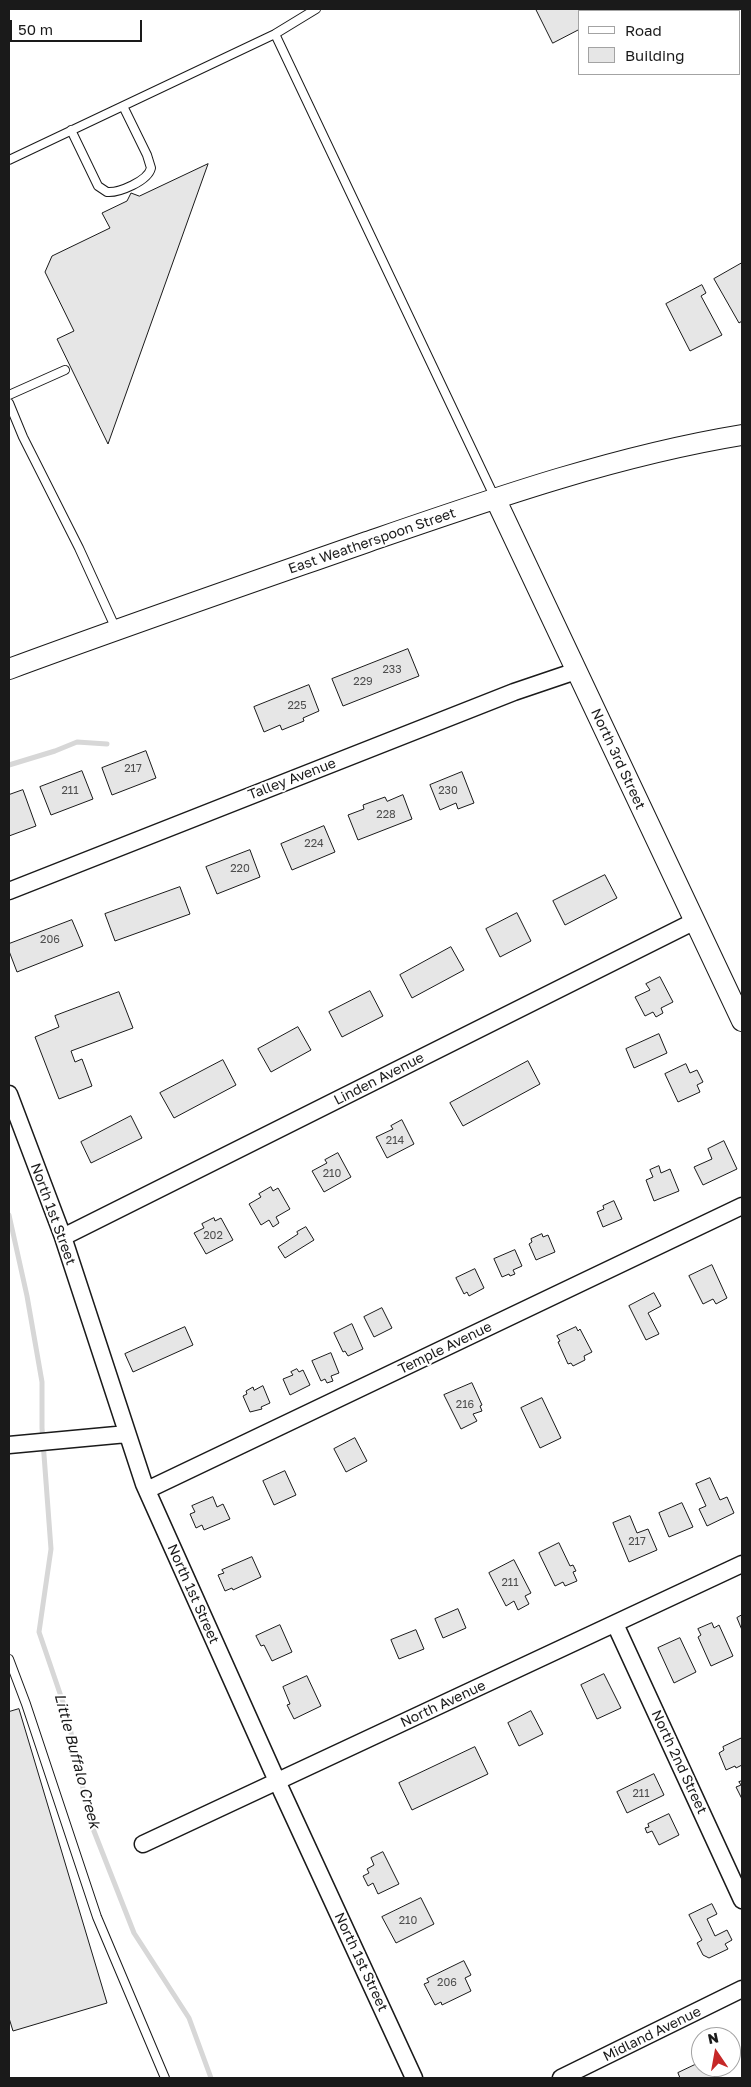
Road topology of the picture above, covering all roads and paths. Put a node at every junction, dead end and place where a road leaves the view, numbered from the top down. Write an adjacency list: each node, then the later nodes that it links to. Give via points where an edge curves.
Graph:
1 (316, 9): 2 (lane)
2 (275, 34): 3 (lane); 10 (lane)
3 (123, 106): 4 (lane); 4 (lane, via 151,168 147,177 120,191 107,192 98,186)
4 (71, 130): 5 (lane)
5 (9, 160)
6 (65, 370): 7 (lane)
7 (9, 395)
8 (9, 403): 11 (lane)
9 (742, 435): 10 (street, East Weatherspoon Street, via 704,441 573,474)
10 (495, 498): 11 (street, East Weatherspoon Street); 13 (street, North 3rd Street)
11 (116, 629): 12 (street, East Weatherspoon Street)
12 (9, 669)
13 (576, 670): 14 (street, Talley Avenue); 15 (street, North 3rd Street)
14 (9, 891)
15 (695, 921): 16 (street, North 3rd Street); 19 (street, Linden Avenue)
16 (742, 1021)
17 (9, 1094): 19 (street, North 1st Street)
18 (742, 1206): 22 (street, Temple Avenue)
19 (63, 1237): 20 (street, North 1st Street)
20 (127, 1434): 21 (street); 22 (street, North 1st Street)
21 (9, 1445)
22 (147, 1490): 26 (street, North 1st Street)
23 (742, 1564): 24 (street, North Avenue)
24 (615, 1624): 26 (street, North Avenue); 28 (street, North 2nd Street)
25 (9, 1659): 30 (lane, via 101,1926)
26 (277, 1781): 27 (street, North Avenue); 31 (street, North 1st Street)
27 (143, 1844)
28 (742, 1900)
29 (742, 1989): 32 (street, Midland Avenue)
30 (165, 2078)
31 (414, 2078)
32 (561, 2078)

